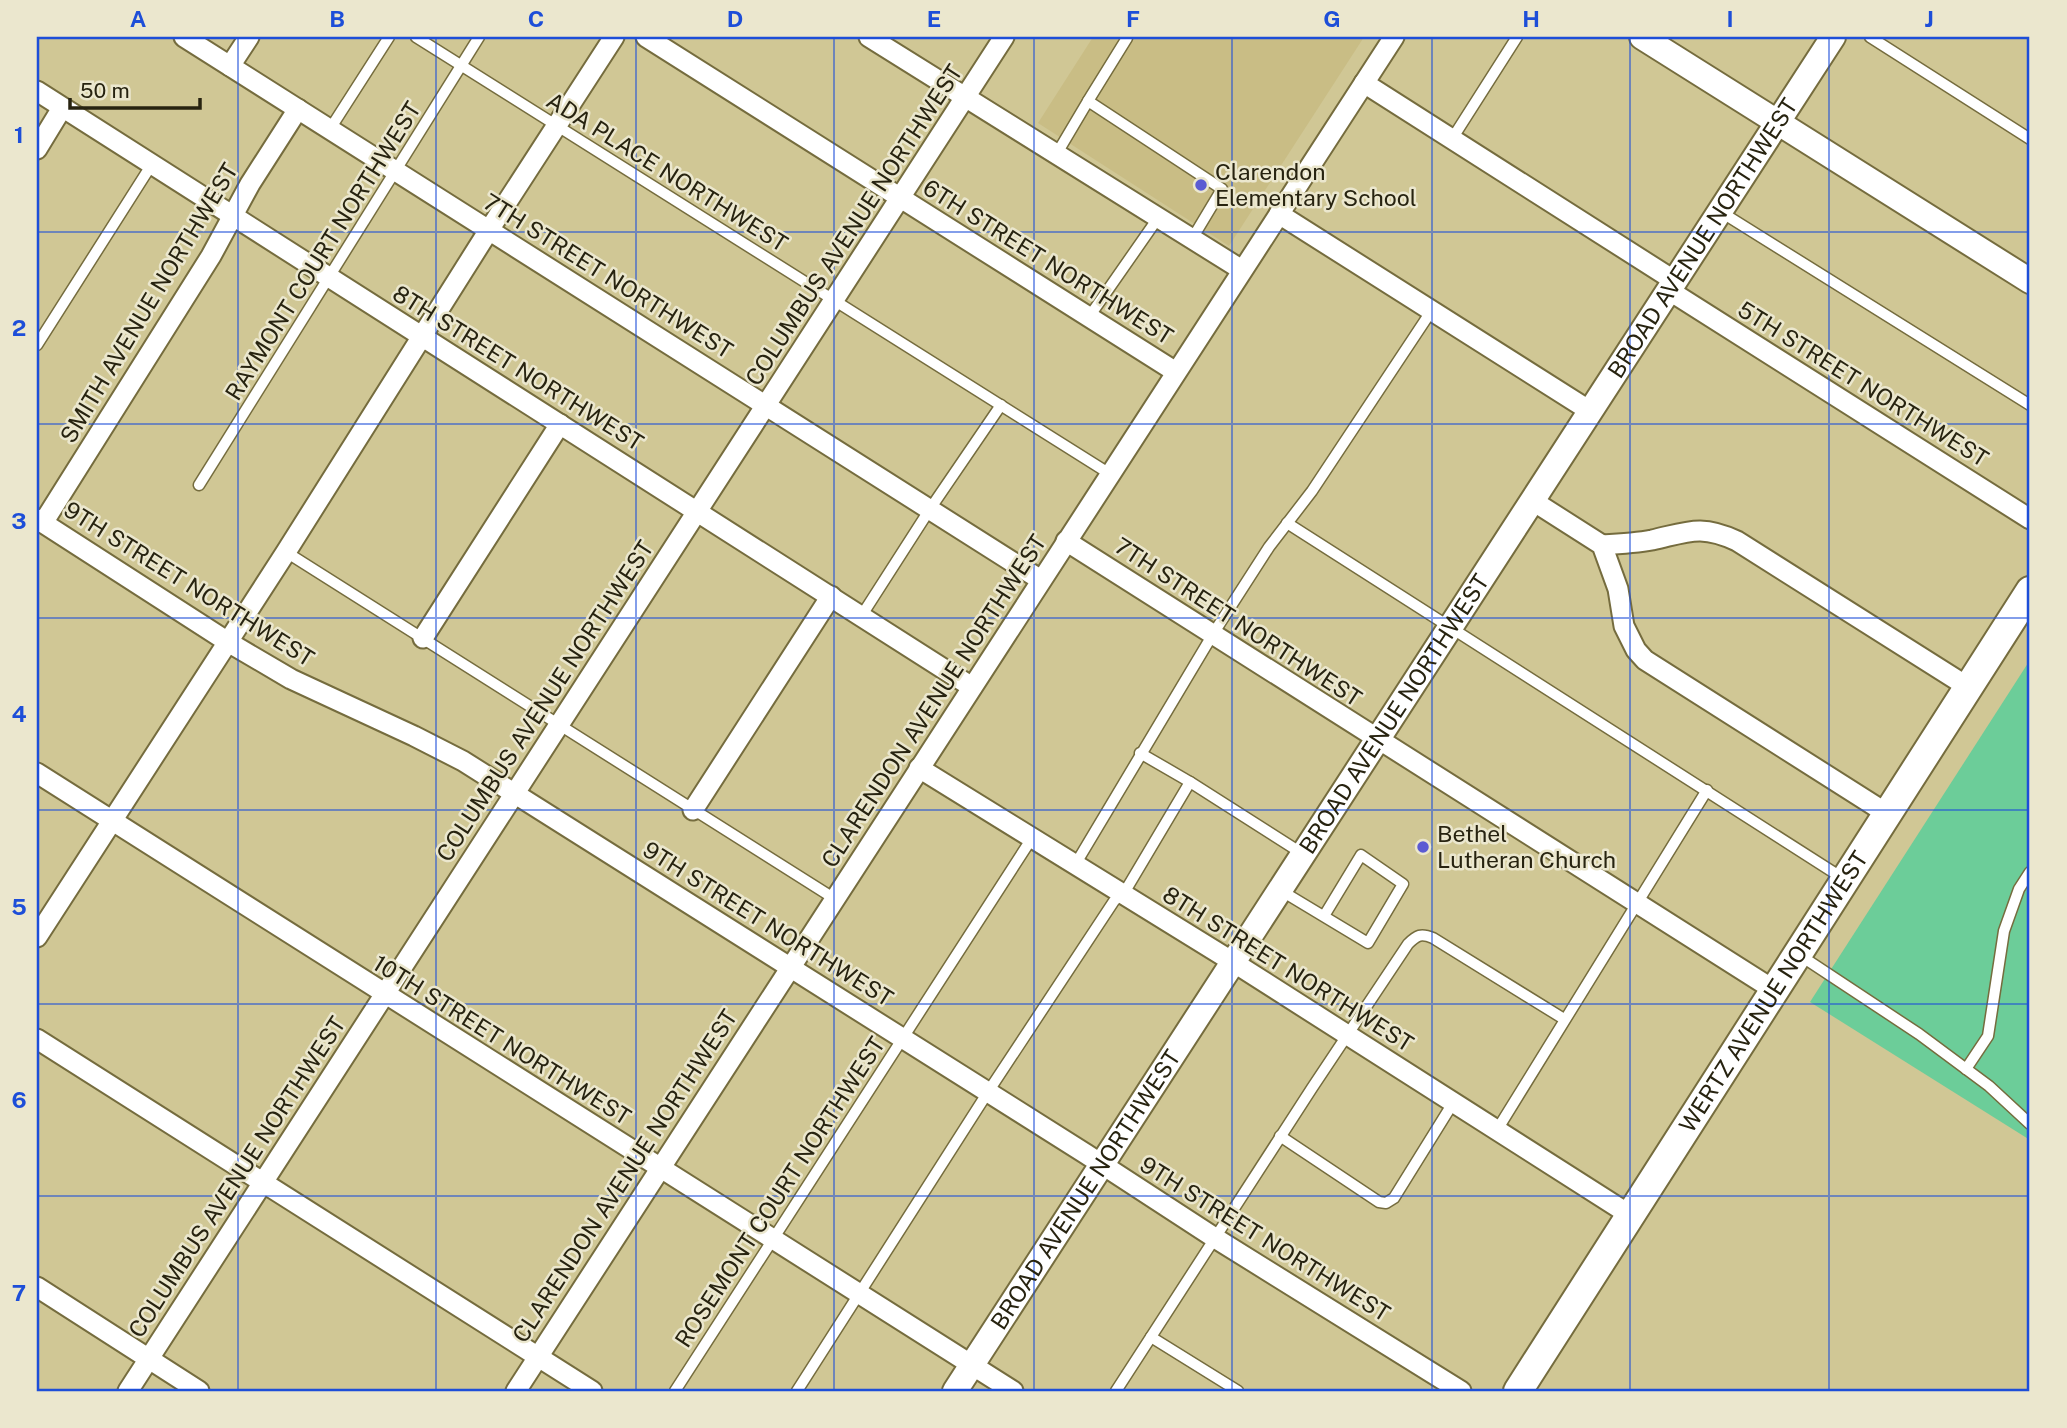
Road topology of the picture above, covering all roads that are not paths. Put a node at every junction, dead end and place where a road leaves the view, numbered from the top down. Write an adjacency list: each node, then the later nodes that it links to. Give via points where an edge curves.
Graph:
1 (184, 37): 17 (street, 7TH STREET NORTHWEST)
2 (249, 37): 17 (street)
3 (389, 37): 26 (lane)
4 (416, 37): 16 (lane, ADA PLACE NORTHWEST)
5 (480, 37): 16 (lane, RAYMONT COURT NORTHWEST)
6 (614, 37): 25 (street)
7 (646, 37): 33 (street, 6TH STREET NORTHWEST)
8 (869, 37): 20 (street)
9 (1004, 37): 20 (street, COLUMBUS AVENUE NORTHWEST)
10 (1394, 37): 18 (street, CLARENDON AVENUE NORTHWEST)
11 (1517, 37): 27 (lane)
12 (1642, 37): 24 (street)
13 (1833, 37): 24 (street, BROAD AVENUE NORTHWEST)
14 (1870, 37): 28 (lane)
15 (1127, 38): 21 (lane)
16 (462, 65): 25 (lane, ADA PLACE NORTHWEST); 32 (lane, RAYMONT COURT NORTHWEST)
17 (230, 66): 23 (street, 7TH STREET NORTHWEST)
18 (1364, 83): 27 (street, 5TH STREET NORTHWEST); 35 (street, CLARENDON AVENUE NORTHWEST)
19 (37, 91): 22 (street, 8TH STREET NORTHWEST)
20 (965, 98): 30 (street); 33 (street, COLUMBUS AVENUE NORTHWEST)
21 (1088, 101): 30 (lane); 39 (lane, via 1222,189)
22 (62, 108): 29 (street); 31 (street, 8TH STREET NORTHWEST)
23 (298, 109): 26 (street, 7TH STREET NORTHWEST); 36 (street, SMITH AVENUE NORTHWEST)
24 (1777, 122): 34 (street, BROAD AVENUE NORTHWEST); 42 (street)
25 (557, 125): 38 (street); 44 (lane, ADA PLACE NORTHWEST)
26 (330, 129): 32 (street, 7TH STREET NORTHWEST)
27 (1452, 139): 43 (street, 5TH STREET NORTHWEST)
28 (2030, 139)
29 (37, 149)
30 (1056, 155): 37 (street)
31 (152, 164): 36 (street, 8TH STREET NORTHWEST); 48 (lane)
32 (396, 170): 38 (street, 7TH STREET NORTHWEST); 41 (lane, RAYMONT COURT NORTHWEST)
33 (899, 197): 44 (street, COLUMBUS AVENUE NORTHWEST); 46 (street, 6TH STREET NORTHWEST)
34 (1721, 211): 43 (street, BROAD AVENUE NORTHWEST); 51 (lane)
35 (1279, 214): 40 (street, CLARENDON AVENUE NORTHWEST); 45 (street)
36 (233, 216): 41 (street, 8TH STREET NORTHWEST); 61 (street, SMITH AVENUE NORTHWEST)
37 (1158, 218): 39 (street); 46 (lane)
38 (489, 230): 47 (street); 52 (street, 7TH STREET NORTHWEST)
39 (1192, 239): 40 (street)
40 (1242, 270): 49 (street, CLARENDON AVENUE NORTHWEST)
41 (330, 277): 47 (street, 8TH STREET NORTHWEST); 56 (lane, RAYMONT COURT NORTHWEST)
42 (2030, 281)
43 (1672, 286): 53 (street, BROAD AVENUE NORTHWEST); 60 (street, 5TH STREET NORTHWEST)
44 (834, 300): 50 (lane, ADA PLACE NORTHWEST); 52 (street, COLUMBUS AVENUE NORTHWEST)
45 (1432, 310): 53 (street); 62 (lane)
46 (1089, 317): 49 (street, 6TH STREET NORTHWEST)
47 (423, 336): 54 (street, 8TH STREET NORTHWEST); 65 (street)
48 (37, 345)
49 (1176, 372): 55 (street, CLARENDON AVENUE NORTHWEST)
50 (1001, 405): 55 (lane, ADA PLACE NORTHWEST); 58 (lane)
51 (2030, 405)
52 (766, 406): 58 (street, 7TH STREET NORTHWEST); 59 (street, COLUMBUS AVENUE NORTHWEST)
53 (1590, 411): 57 (street, BROAD AVENUE NORTHWEST)
54 (560, 424): 59 (street, 8TH STREET NORTHWEST); 72 (street)
55 (1110, 474): 63 (street, CLARENDON AVENUE NORTHWEST)
56 (199, 485)
57 (1533, 501): 64 (street); 70 (street, BROAD AVENUE NORTHWEST)
58 (930, 509): 66 (street, 7TH STREET NORTHWEST); 69 (lane)
59 (698, 511): 68 (street, 8TH STREET NORTHWEST); 76 (street, COLUMBUS AVENUE NORTHWEST)
60 (2030, 519)
61 (40, 521): 73 (street, 9TH STREET NORTHWEST)
62 (1287, 523): 70 (lane); 71 (lane)
63 (1066, 541): 66 (street, CLARENDON AVENUE NORTHWEST); 71 (street, 7TH STREET NORTHWEST)
64 (1602, 545): 75 (street, via 1700,530 1725,536); 85 (street, via 1618,589 1624,626 1645,660)
65 (286, 552): 72 (lane); 73 (street)
66 (1041, 580): 74 (street, CLARENDON AVENUE NORTHWEST)
67 (2030, 591): 75 (main road, WERTZ AVENUE NORTHWEST)
68 (831, 596): 69 (street, 8TH STREET NORTHWEST); 84 (street)
69 (862, 615): 74 (street, 8TH STREET NORTHWEST)
70 (1451, 626): 77 (street, BROAD AVENUE NORTHWEST); 82 (lane)
71 (1213, 634): 77 (street, 7TH STREET NORTHWEST); 78 (lane)
72 (423, 638): 76 (lane)
73 (228, 642): 83 (street, 9TH STREET NORTHWEST, via 291,679 463,761); 86 (street)
74 (972, 687): 79 (street, CLARENDON AVENUE NORTHWEST)
75 (1968, 687): 85 (main road, WERTZ AVENUE NORTHWEST)
76 (559, 725): 83 (street, COLUMBUS AVENUE NORTHWEST); 84 (lane)
77 (1378, 740): 88 (street, BROAD AVENUE NORTHWEST); 95 (street, 7TH STREET NORTHWEST)
78 (1140, 753): 81 (lane); 89 (lane)
79 (919, 768): 87 (street, 8TH STREET NORTHWEST); 94 (street, CLARENDON AVENUE NORTHWEST)
80 (37, 774): 86 (street, 10TH STREET NORTHWEST)
81 (1190, 782): 88 (lane); 93 (lane)
82 (1707, 790): 91 (lane); 95 (lane)
83 (514, 793): 100 (street, 9TH STREET NORTHWEST); 102 (street, COLUMBUS AVENUE NORTHWEST)
84 (693, 810): 94 (lane)
85 (1886, 813): 91 (main road, WERTZ AVENUE NORTHWEST)
86 (111, 821): 97 (street); 102 (street, 10TH STREET NORTHWEST)
87 (1032, 838): 89 (street, 8TH STREET NORTHWEST); 105 (lane, ROSEMONT COURT NORTHWEST)
88 (1303, 854): 92 (street, BROAD AVENUE NORTHWEST)
89 (1075, 864): 93 (street, 8TH STREET NORTHWEST)
90 (2030, 872): 107 (lane, via 2004,931 1988,1036)
91 (1844, 879): 98 (main road, WERTZ AVENUE NORTHWEST)
92 (1280, 890): 96 (lane); 99 (street, BROAD AVENUE NORTHWEST)
93 (1122, 893): 99 (street, 8TH STREET NORTHWEST); 108 (lane)
94 (835, 899): 100 (street, CLARENDON AVENUE NORTHWEST)
95 (1638, 903): 101 (street, 7TH STREET NORTHWEST); 103 (lane)
96 (1324, 916): 96 (lane, via 1368,943 1403,884 1361,855)
97 (37, 937)
98 (1797, 953): 101 (main road, WERTZ AVENUE NORTHWEST); 107 (lane)
99 (1233, 962): 104 (street, 8TH STREET NORTHWEST); 113 (street, BROAD AVENUE NORTHWEST)
100 (789, 968): 105 (street, 9TH STREET NORTHWEST); 114 (street, CLARENDON AVENUE NORTHWEST)
101 (1774, 990): 116 (main road, WERTZ AVENUE NORTHWEST)
102 (385, 994): 114 (street, 10TH STREET NORTHWEST); 115 (street, COLUMBUS AVENUE NORTHWEST)
103 (1564, 1019): 104 (lane, via 1420,934 1408,944); 111 (lane)
104 (1348, 1036): 109 (street, 8TH STREET NORTHWEST); 112 (lane)
105 (903, 1038): 108 (street, 9TH STREET NORTHWEST); 118 (lane, ROSEMONT COURT NORTHWEST)
106 (37, 1039): 115 (street)
107 (1966, 1069): 110 (lane)
108 (988, 1092): 113 (street, 9TH STREET NORTHWEST); 120 (lane)
109 (1453, 1103): 111 (street, 8TH STREET NORTHWEST); 112 (lane, via 1394,1198 1386,1203)
110 (2030, 1124)
111 (1497, 1130): 116 (street, 8TH STREET NORTHWEST)
112 (1280, 1136): 117 (lane)
113 (1102, 1164): 117 (street, 9TH STREET NORTHWEST); 124 (street, BROAD AVENUE NORTHWEST)
114 (659, 1169): 118 (street, 10TH STREET NORTHWEST); 122 (street, CLARENDON AVENUE NORTHWEST)
115 (262, 1183): 122 (street); 123 (street, COLUMBUS AVENUE NORTHWEST)
116 (1630, 1214): 136 (main road, WERTZ AVENUE NORTHWEST)
117 (1215, 1238): 121 (lane); 135 (street, 9TH STREET NORTHWEST)
118 (772, 1240): 120 (street, 10TH STREET NORTHWEST); 129 (lane, ROSEMONT COURT NORTHWEST)
119 (37, 1287): 123 (street)
120 (860, 1295): 124 (street, 10TH STREET NORTHWEST); 130 (lane)
121 (1151, 1337): 133 (lane); 134 (lane)
122 (538, 1357): 127 (street, CLARENDON AVENUE NORTHWEST); 128 (street)
123 (148, 1360): 125 (street, COLUMBUS AVENUE NORTHWEST); 126 (street)
124 (972, 1366): 131 (street, BROAD AVENUE NORTHWEST); 132 (street, 10TH STREET NORTHWEST)
125 (128, 1391)
126 (199, 1391)
127 (516, 1391)
128 (592, 1391)
129 (675, 1391)
130 (797, 1391)
131 (956, 1391)
132 (1013, 1391)
133 (1116, 1391)
134 (1238, 1391)
135 (1461, 1391)
136 (1518, 1391)

